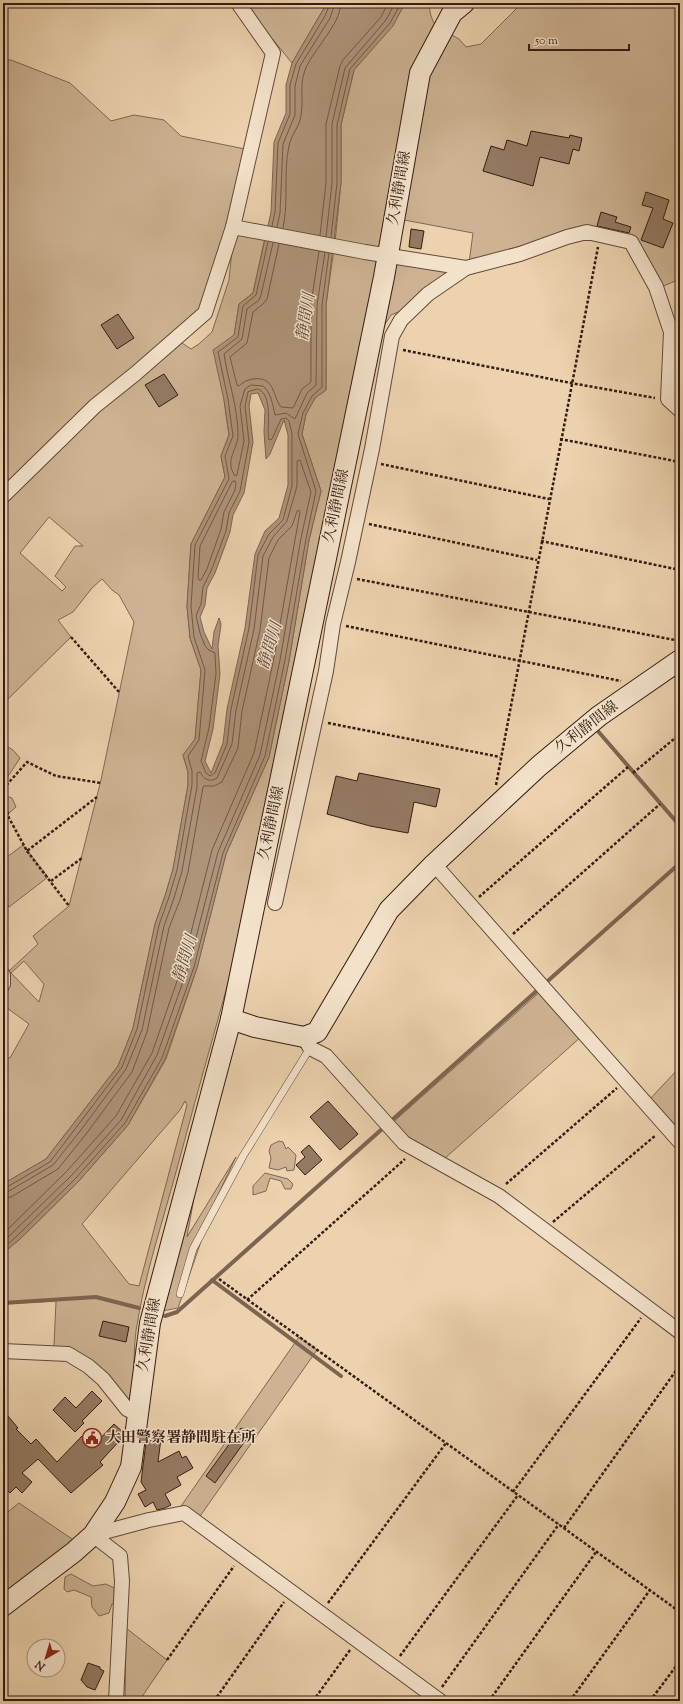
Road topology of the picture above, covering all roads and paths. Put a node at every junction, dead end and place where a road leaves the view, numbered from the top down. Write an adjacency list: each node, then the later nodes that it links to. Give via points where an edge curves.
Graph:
1 (238, 3): 3 (street, via 273,53)
2 (464, 3): 5 (main road, 久利静間線, via 452,13 420,73)
3 (233, 227): 5 (street); 15 (street, via 205,313 95,406)
4 (599, 243): 9 (path)
5 (388, 256): 6 (street); 51 (main road, 久利静間線)
6 (466, 268): 7 (street, via 587,232 631,242 656,286); 8 (street, via 428,294 401,320 392,336)
7 (676, 334): 11 (street, via 668,399)
8 (390, 348): 9 (path); 13 (street)
9 (571, 383): 10 (path); 12 (path)
10 (662, 399)
11 (680, 410)
12 (560, 439): 14 (path); 16 (path)
13 (369, 461): 16 (path); 17 (street)
14 (680, 462)
15 (3, 496)
16 (549, 499): 18 (path)
17 (357, 521): 19 (path); 21 (street)
18 (541, 541): 19 (path); 20 (path)
19 (537, 560): 22 (path)
20 (680, 570)
21 (345, 576): 22 (path); 23 (street)
22 (527, 612): 25 (path); 27 (path)
23 (333, 624): 27 (path); 30 (street)
24 (71, 637): 29 (path)
25 (680, 641)
26 (680, 660): 43 (main road, 久利静間線, via 599,716 539,766)
27 (518, 662): 28 (path); 32 (path)
28 (626, 682)
29 (119, 692)
30 (316, 721): 32 (path); 45 (street)
31 (680, 734): 34 (path)
32 (500, 757): 36 (path)
33 (628, 767): 46 (path)
34 (633, 773)
35 (100, 784): 37 (path, via 56,776 27,762)
36 (495, 786)
37 (3, 789)
38 (3, 797): 41 (path, via 9,818)
39 (97, 798): 41 (path)
40 (660, 804): 48 (path)
41 (27, 851): 44 (path)
42 (82, 858): 44 (path)
43 (434, 864): 46 (street); 52 (main road, 久利静間線, via 390,910 317,1032)
44 (51, 881): 47 (path)
45 (275, 903)
46 (470, 905): 48 (street)
47 (69, 906)
48 (504, 943): 53 (street)
49 (3, 975): 50 (street)
50 (3, 984)
51 (231, 1019): 52 (main road); 66 (main road, 久利静間線, via 150,1323)
52 (307, 1043): 56 (street, via 326,1056 404,1143); 60 (lane, via 194,1249)
53 (625, 1080): 54 (street); 57 (path)
54 (666, 1126): 55 (street); 58 (path)
55 (680, 1142)
56 (416, 1149): 57 (street); 61 (path)
57 (495, 1194): 58 (street)
58 (544, 1230): 62 (street)
59 (219, 1279): 61 (path)
60 (180, 1294)
61 (247, 1300): 67 (path)
62 (648, 1308): 63 (street); 68 (path)
63 (680, 1332)
64 (3, 1351): 66 (street, via 68,1354 88,1366 127,1409)
65 (680, 1364): 71 (path)
66 (137, 1414): 72 (main road, 久利静間線, via 131,1467 115,1502)
67 (446, 1443): 68 (path); 79 (path)
68 (513, 1492): 69 (path)
69 (518, 1496): 70 (path); 83 (path)
70 (559, 1524): 71 (path); 84 (path)
71 (564, 1528): 73 (path)
72 (93, 1535): 74 (street, via 184,1513); 77 (main road, 久利静間線); 85 (street, via 120,1556 122,1581)
73 (596, 1551): 75 (path); 88 (path)
74 (242, 1555): 76 (street); 81 (path)
75 (650, 1590): 78 (path); 89 (path)
76 (291, 1592): 79 (street); 86 (path)
77 (3, 1606)
78 (680, 1612)
79 (321, 1614): 80 (street)
80 (357, 1640): 83 (street); 87 (path)
81 (167, 1660)
82 (680, 1661): 90 (path)
83 (393, 1666): 84 (street)
84 (438, 1699)
85 (116, 1701)
86 (214, 1701)
87 (313, 1701)
88 (490, 1701)
89 (570, 1701)
90 (650, 1701)

